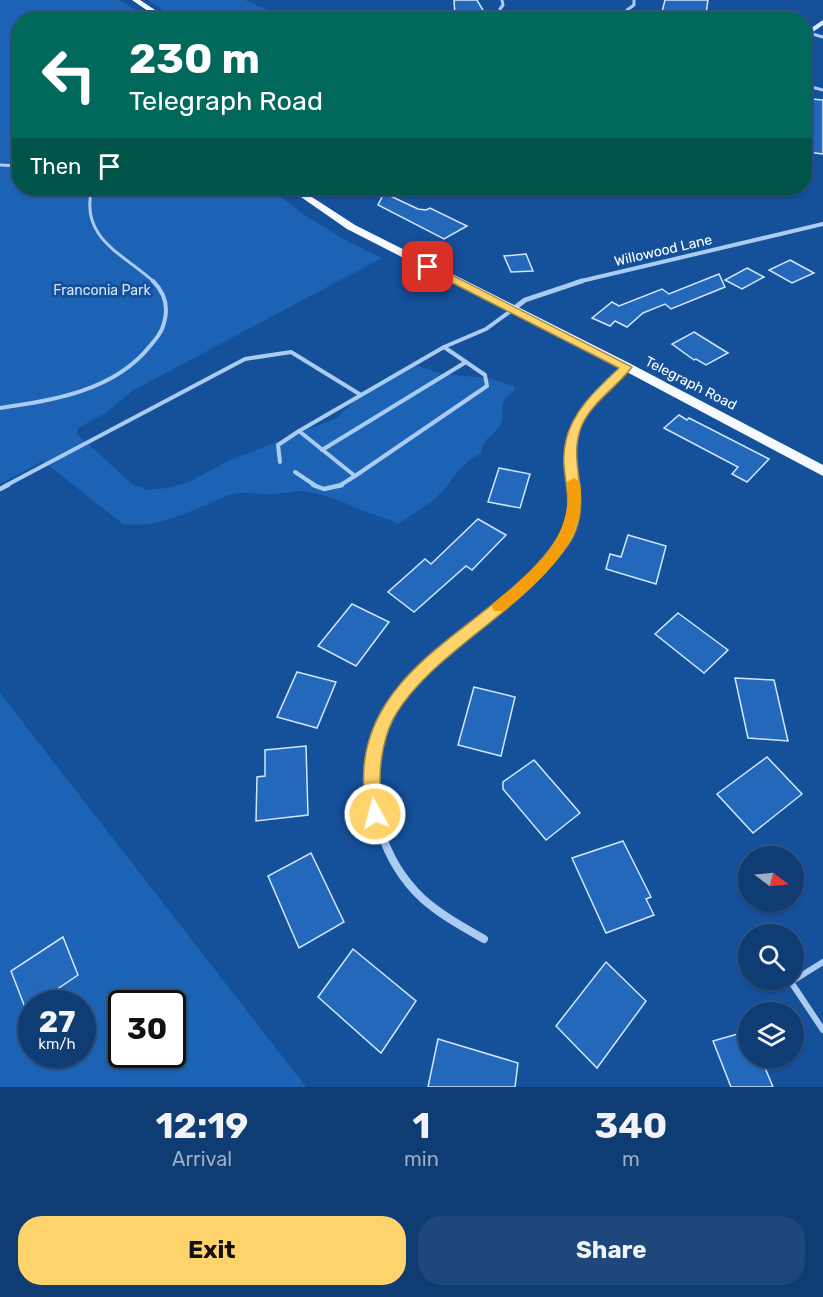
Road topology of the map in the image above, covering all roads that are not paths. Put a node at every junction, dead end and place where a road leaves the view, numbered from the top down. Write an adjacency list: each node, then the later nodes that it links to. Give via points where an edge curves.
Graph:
1 (135, 0): 6 (main road)
2 (502, 0): 4 (street)
3 (634, 0): 5 (street)
4 (500, 9)
5 (627, 10)
6 (154, 12)
7 (91, 195): 15 (lane, via 91,216 100,235 112,251 149,277 163,295 163,328 151,347 108,380 52,400)
8 (301, 195): 10 (main road, Telegraph Road, via 351,226)
9 (823, 224): 10 (street, Willowood Lane, via 586,279 536,296)
10 (512, 310): 11 (lane, via 486,329); 13 (main road, Telegraph Road)
11 (444, 347): 12 (lane); 14 (lane)
12 (466, 362): 17 (lane); 21 (lane, via 485,375 488,386)
13 (627, 367): 19 (main road, Telegraph Road); 23 (street, via 596,397 577,424 570,456 576,498 573,517 554,554 526,584 421,672 401,693 382,724 372,780 375,814 396,868 425,901)
14 (361, 395): 16 (lane); 22 (lane, via 291,352 245,359)
15 (0, 408)
16 (298, 431): 17 (lane); 18 (lane, via 278,445)
17 (322, 450): 21 (lane)
18 (280, 462)
19 (823, 471)
20 (295, 472): 21 (lane, via 319,489 333,490)
21 (355, 476)
22 (0, 489)
23 (484, 939)
24 (823, 962): 25 (lane, via 791,982)
25 (823, 1030)

